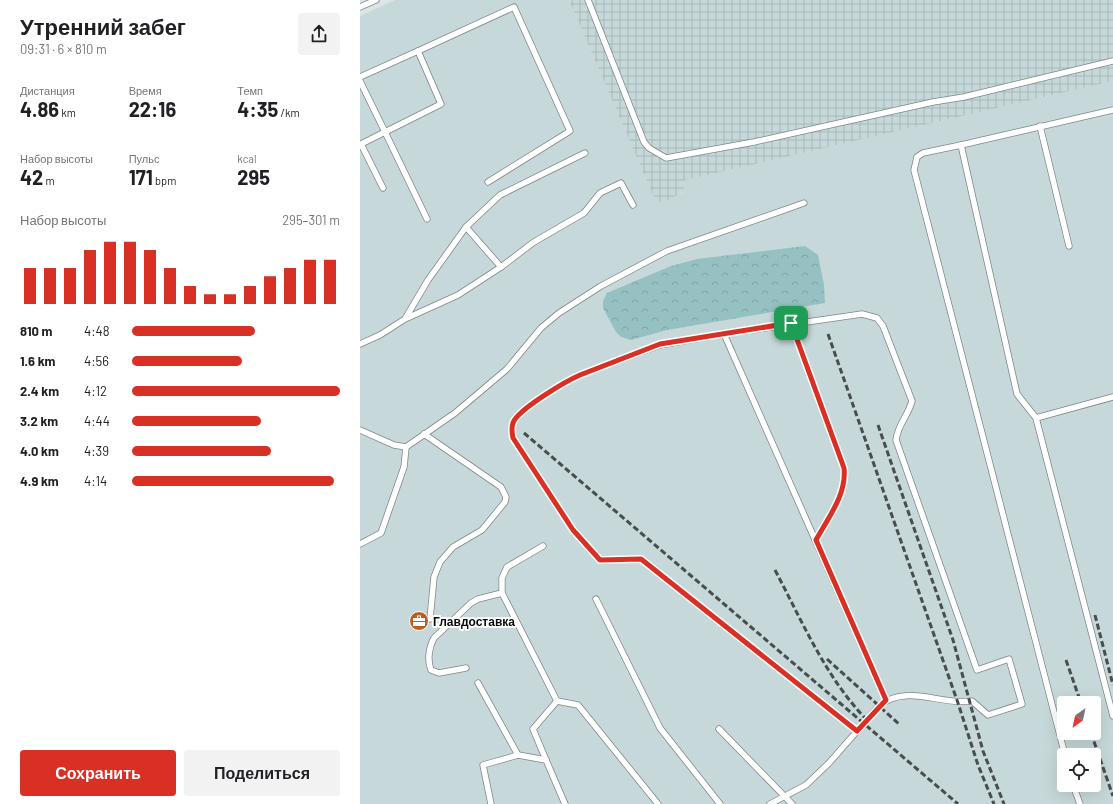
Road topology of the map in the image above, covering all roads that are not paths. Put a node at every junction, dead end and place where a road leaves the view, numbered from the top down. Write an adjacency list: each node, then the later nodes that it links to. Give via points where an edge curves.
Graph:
1 (376, 0): 3 (lane)
2 (588, 0): 5 (lane, via 644,142 666,158 754,142 933,102 964,98)
3 (360, 7)
4 (418, 51): 6 (lane); 10 (lane, via 441,104); 14 (lane, via 514,7 570,131)
5 (1113, 61)
6 (360, 77)
7 (360, 82): 10 (lane)
8 (1113, 110): 9 (lane)
9 (1040, 126): 12 (lane); 20 (lane)
10 (385, 132): 11 (lane); 18 (lane)
11 (360, 143): 15 (lane)
12 (961, 144): 27 (lane, via 1017,394); 44 (lane, via 923,153 917,157 914,170)
13 (585, 153): 19 (lane, via 500,195)
14 (488, 182)
15 (383, 188)
16 (804, 203): 29 (lane, via 667,251 600,286 541,328 507,369 455,413)
17 (633, 205): 21 (lane, via 621,183 600,193 584,212 534,242)
18 (427, 219)
19 (466, 227): 21 (lane); 22 (lane, via 428,280)
20 (1069, 246)
21 (501, 267): 22 (lane, via 458,295)
22 (406, 319): 25 (lane)
23 (791, 323): 24 (lane); 31 (lane, via 844,468 842,492); 39 (lane, via 862,314 877,318 882,326 912,401 897,430 896,440 977,670 1009,659 1022,704 988,715 972,701 958,703 911,695)
24 (724, 334): 31 (lane); 43 (lane, via 660,344 569,379 515,418 513,438 573,530 600,560 641,559)
25 (360, 344)
26 (1113, 397): 27 (lane)
27 (1036, 418): 41 (lane)
28 (360, 430): 30 (lane, via 394,445)
29 (424, 434): 30 (lane); 36 (lane, via 501,487 506,497 505,502 487,524 453,546 440,562 434,577)
30 (406, 447): 32 (lane, via 404,467 381,533)
31 (816, 540): 39 (lane)
32 (360, 544)
33 (543, 546): 34 (lane, via 507,567 502,578)
34 (502, 593): 37 (lane, via 471,603 434,638 431,644 428,664 431,670 439,673); 40 (lane)
35 (596, 598): 52 (lane, via 660,728)
36 (430, 619)
37 (466, 668)
38 (478, 682): 45 (lane)
39 (886, 700): 43 (lane)
40 (556, 701): 46 (lane, via 533,729); 51 (lane, via 578,704)
41 (1113, 716)
42 (719, 730): 48 (lane)
43 (857, 731): 48 (lane, via 806,785)
44 (1063, 748)
45 (518, 755): 46 (lane); 49 (lane, via 483,765)
46 (546, 760): 50 (lane)
47 (1076, 792): 55 (lane)
48 (785, 797): 53 (lane); 54 (lane)
49 (491, 804)
50 (565, 804)
51 (658, 804)
52 (720, 804)
53 (770, 804)
54 (792, 804)
55 (1080, 804)

